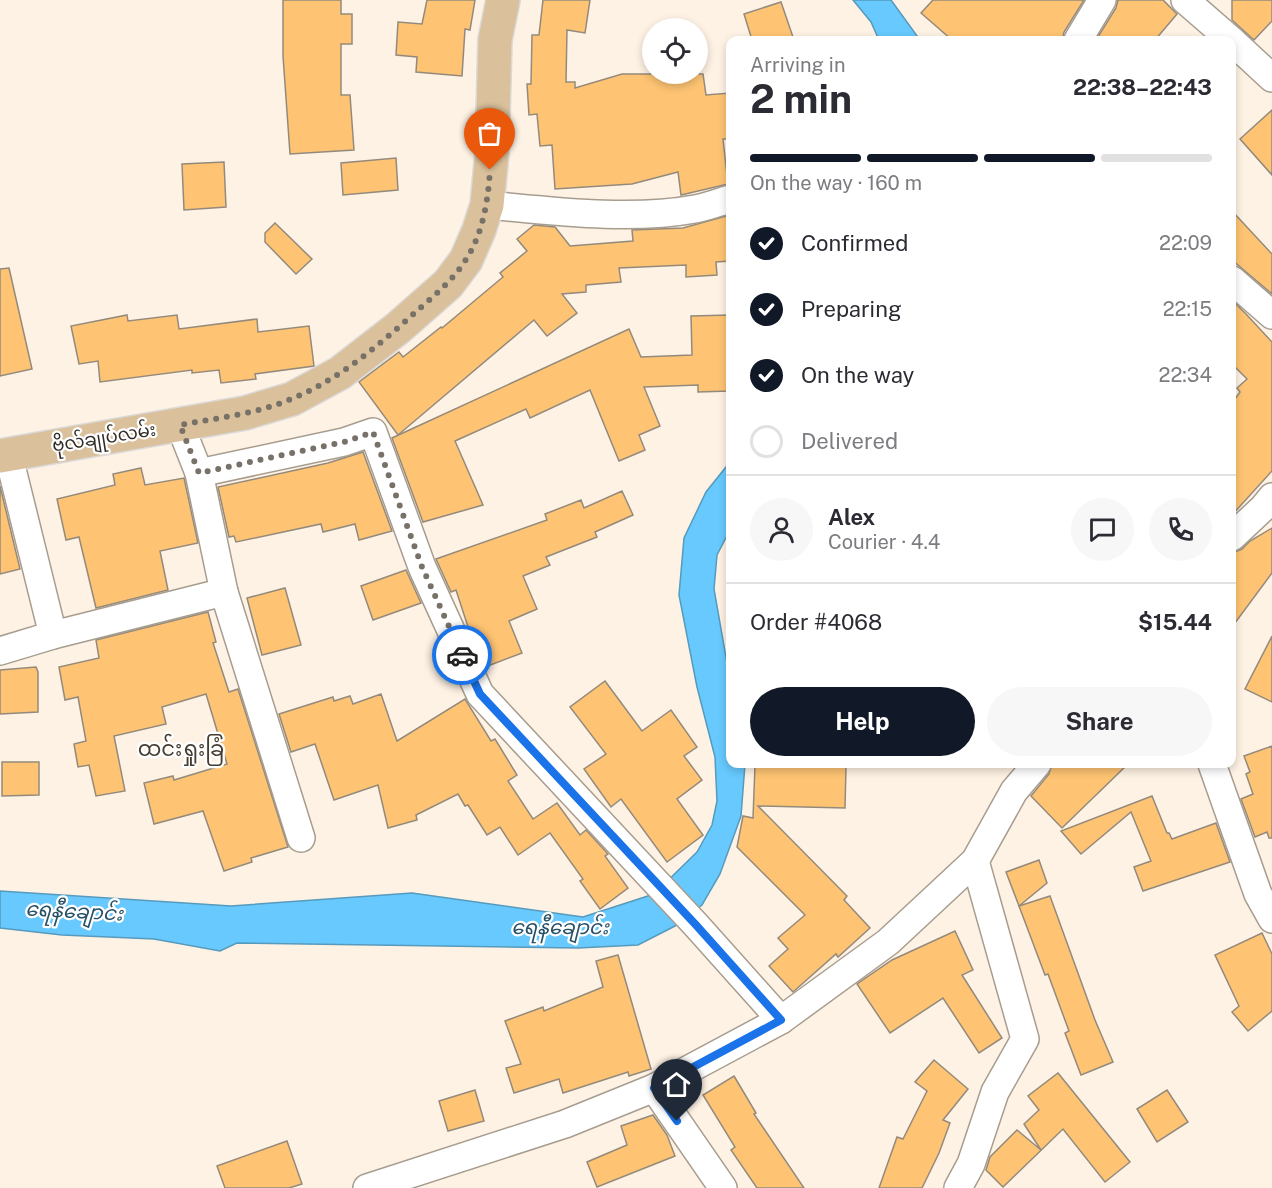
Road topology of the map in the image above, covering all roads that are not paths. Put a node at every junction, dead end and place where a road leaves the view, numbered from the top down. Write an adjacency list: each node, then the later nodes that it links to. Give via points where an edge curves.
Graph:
1 (503, 0): 9 (main road, ဗိုလ်‌ချုပ်‌လမ်း, via 495,40)
2 (1102, 0): 4 (street)
3 (1185, 0): 5 (street)
4 (1080, 36)
5 (1225, 36)
6 (1236, 46): 7 (street)
7 (1272, 78)
8 (726, 200): 9 (street, via 696,209 650,214 570,213)
9 (487, 204): 12 (main road, ဗိုလ်‌ချုပ်‌လမ်း, via 466,260 448,284 340,373 292,399 245,413)
10 (1236, 284): 11 (street)
11 (1272, 315)
12 (180, 425): 13 (main road, ဗိုလ်‌ချုပ်‌လမ်း); 14 (street)
13 (4, 454): 18 (street)
14 (199, 473): 17 (street); 25 (street, via 344,442 373,432 422,567 480,694)
15 (1272, 497): 16 (street)
16 (1236, 533)
17 (224, 592): 18 (street); 22 (street)
18 (53, 635): 19 (street)
19 (0, 651)
20 (1034, 768): 23 (street, via 1014,791)
21 (1213, 768): 24 (street, via 1258,894)
22 (301, 838)
23 (975, 861): 25 (street, via 888,942); 29 (street, via 1025,1039 995,1092 971,1164)
24 (1272, 919)
25 (781, 1020): 26 (street)
26 (654, 1088): 27 (street, via 565,1124); 28 (street)
27 (367, 1188)
28 (723, 1188)
29 (958, 1188)

